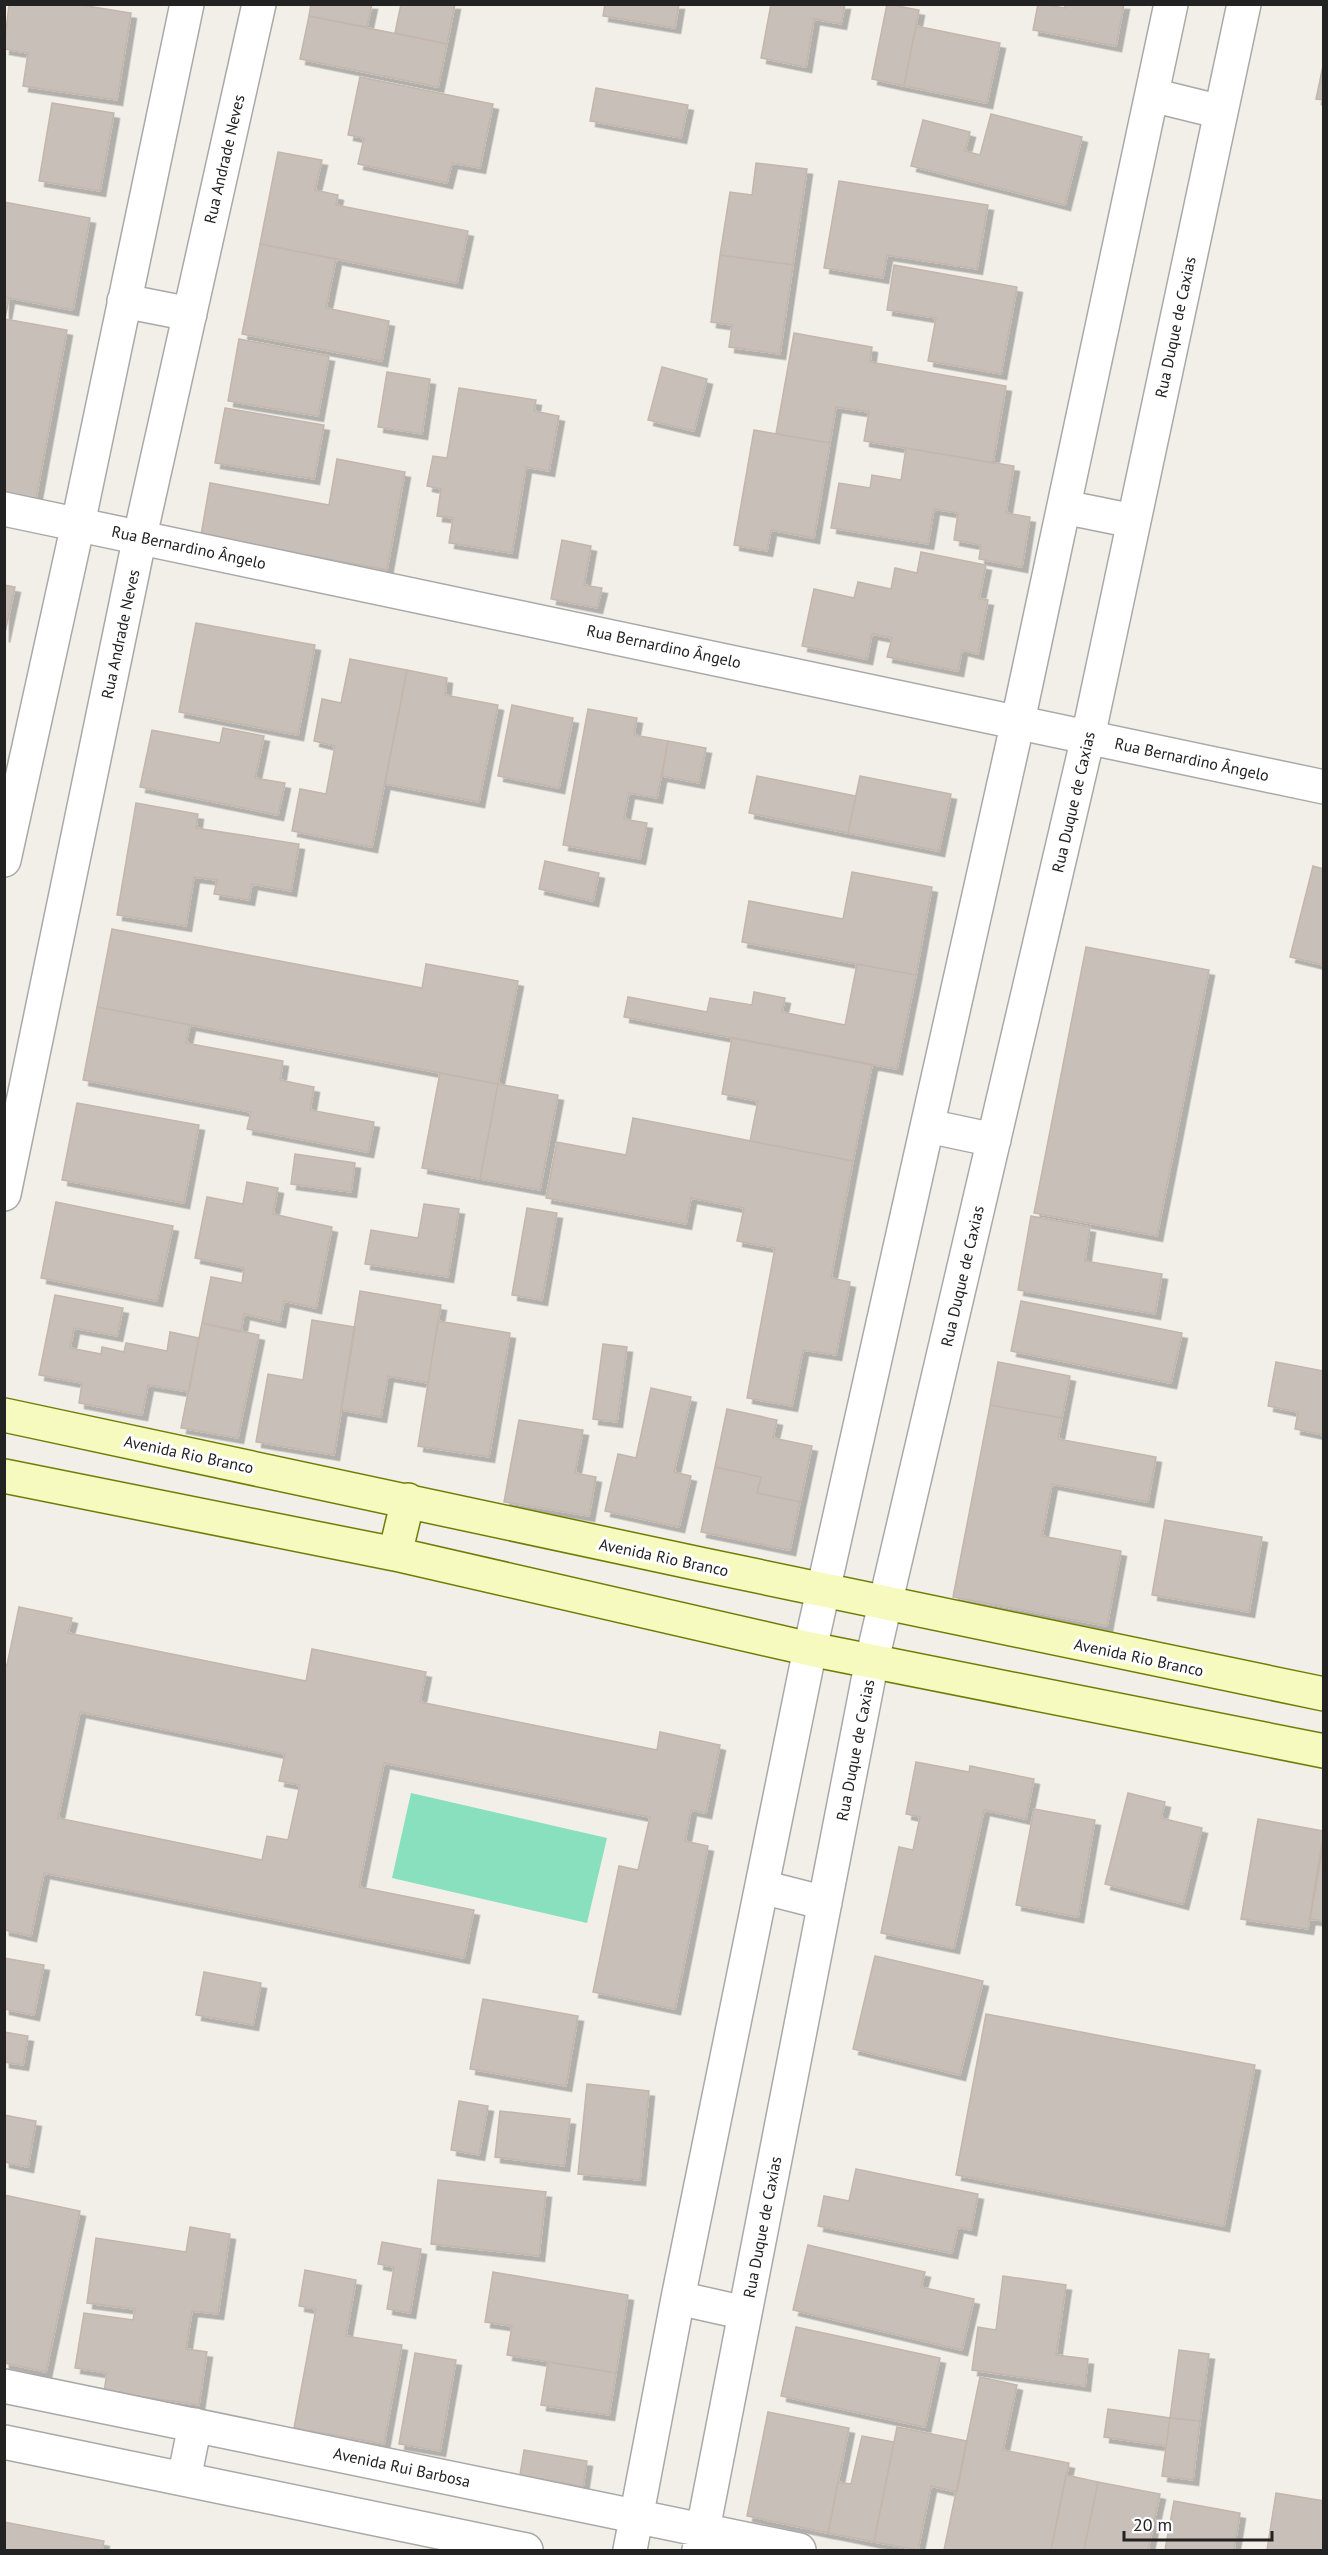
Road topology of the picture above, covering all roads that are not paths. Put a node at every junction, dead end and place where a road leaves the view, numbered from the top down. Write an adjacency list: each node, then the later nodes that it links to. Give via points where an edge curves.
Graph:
1 (187, 4): 7 (street)
2 (259, 4): 8 (street, Rua Andrade Neves)
3 (1171, 4): 5 (street)
4 (1244, 4): 6 (street, Rua Duque de Caxias)
5 (1152, 95): 6 (street); 9 (street)
6 (1221, 112): 11 (street, Rua Duque de Caxias)
7 (124, 302): 8 (street); 12 (street)
8 (190, 314): 13 (street, Rua Andrade Neves)
9 (1064, 507): 11 (street); 14 (street)
10 (4, 509): 12 (street, Rua Bernardino Ângelo)
11 (1133, 521): 15 (street, Rua Duque de Caxias)
12 (78, 524): 13 (street, Rua Bernardino Ângelo); 17 (street)
13 (140, 536): 14 (street, Rua Bernardino Ângelo); 20 (street, Rua Andrade Neves)
14 (1018, 721): 15 (street, Rua Bernardino Ângelo); 18 (street)
15 (1088, 736): 16 (street, Rua Bernardino Ângelo); 19 (street, Rua Duque de Caxias)
16 (1323, 787)
17 (4, 860)
18 (928, 1126): 19 (street); 25 (street)
19 (994, 1140): 26 (street, Rua Duque de Caxias)
20 (6, 1179)
21 (4, 1415): 23 (street, Avenida Rio Branco)
22 (4, 1476): 24 (street)
23 (408, 1500): 24 (street); 25 (street, Avenida Rio Branco)
24 (395, 1554): 27 (street)
25 (823, 1592): 26 (street, Avenida Rio Branco); 27 (street)
26 (886, 1603): 28 (street, Rua Duque de Caxias); 29 (street, Avenida Rio Branco)
27 (810, 1648): 28 (street); 31 (street)
28 (872, 1660): 30 (street); 32 (street, Rua Duque de Caxias)
29 (1323, 1694)
30 (1321, 1742)
31 (762, 1887): 32 (street); 33 (street)
32 (825, 1903): 34 (street, Rua Duque de Caxias)
33 (678, 2298): 34 (street); 39 (street)
34 (745, 2313): 40 (street, Rua Duque de Caxias)
35 (4, 2386): 36 (street, Avenida Rui Barbosa)
36 (195, 2425): 38 (street); 39 (street, Avenida Rui Barbosa)
37 (4, 2442): 38 (street)
38 (184, 2479): 41 (street)
39 (637, 2515): 40 (street, Avenida Rui Barbosa); 42 (street)
40 (701, 2540): 43 (street, Avenida Rui Barbosa)
41 (526, 2550)
42 (630, 2550)
43 (799, 2550)

